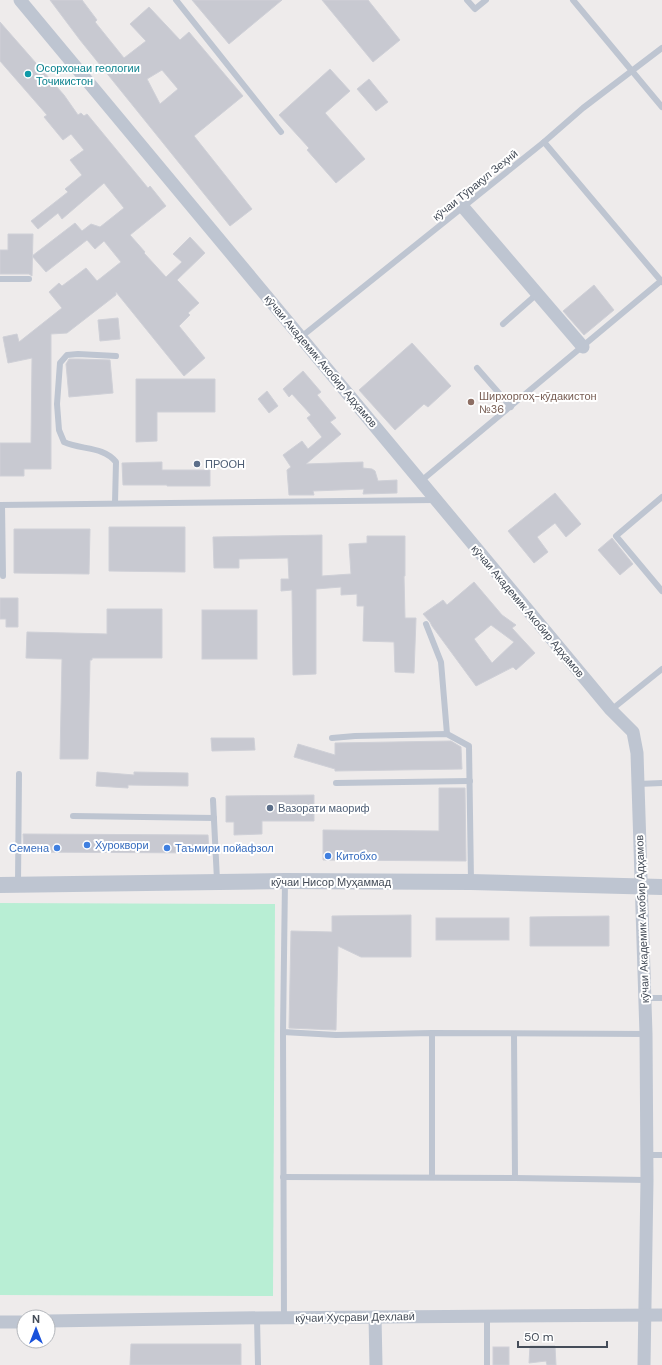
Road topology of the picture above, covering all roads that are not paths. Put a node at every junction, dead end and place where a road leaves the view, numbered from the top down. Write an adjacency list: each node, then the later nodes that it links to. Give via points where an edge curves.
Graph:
1 (20, 0): 17 (street, кӯчаи Академик Акобир Адҳамов)
2 (176, 0): 9 (lane)
3 (466, 0): 4 (lane, via 475,9)
4 (486, 0)
5 (573, 0): 7 (lane)
6 (662, 48): 7 (lane, кӯчаи Тӯрақул Зеҳнӣ)
7 (632, 71): 8 (lane); 10 (lane, кӯчаи Тӯрақул Зеҳнӣ)
8 (662, 106)
9 (281, 132)
10 (544, 142): 11 (lane, кӯчаи Тӯрақул Зеҳнӣ); 14 (lane)
11 (463, 207): 15 (street); 17 (lane, кӯчаи Тӯрақул Зеҳнӣ)
12 (0, 278): 13 (lane)
13 (29, 279)
14 (662, 281): 18 (lane)
15 (537, 294): 16 (lane); 18 (street)
16 (503, 324)
17 (301, 337): 22 (street, кӯчаи Академик Акобир Адҳамов)
18 (583, 347): 21 (lane)
19 (116, 356): 25 (lane, via 67,355 60,363 57,404 59,430 64,442 110,455 116,462)
20 (477, 368): 21 (lane)
21 (511, 407): 22 (lane)
22 (421, 481): 24 (street, кӯчаи Академик Акобир Адҳамов)
23 (662, 497): 28 (lane, via 616,536)
24 (436, 500): 25 (lane); 31 (street, кӯчаи Академик Акобир Адҳамов)
25 (115, 503): 26 (lane)
26 (1, 505): 27 (lane)
27 (3, 576)
28 (662, 591)
29 (426, 624): 32 (lane, via 440,662)
30 (662, 669): 31 (lane)
31 (611, 710): 38 (street, кӯчаи Академик Акобир Адҳамов, via 633,732)
32 (447, 734): 33 (lane); 35 (lane, via 469,746)
33 (332, 738)
34 (19, 774): 46 (lane)
35 (470, 781): 36 (lane); 44 (lane)
36 (336, 783)
37 (662, 783): 38 (lane)
38 (638, 784): 47 (street, кӯчаи Академик Акобир Адҳамов)
39 (213, 800): 41 (lane)
40 (73, 816): 41 (lane)
41 (214, 818): 43 (lane)
42 (285, 881): 43 (street, кӯчаи Нисор Муҳаммад); 44 (street, кӯчаи Нисор Муҳаммад); 51 (lane)
43 (217, 882): 46 (street, кӯчаи Нисор Муҳаммад)
44 (471, 882): 47 (street, кӯчаи Нисор Муҳаммад)
45 (0, 885): 46 (street, кӯчаи Нисор Муҳаммад)
46 (18, 885)
47 (641, 887): 48 (street, кӯчаи Нисор Муҳаммад); 49 (street, кӯчаи Академик Акобир Адҳамов)
48 (662, 887)
49 (646, 998): 50 (lane); 54 (street, кӯчаи Академик Акобир Адҳамов)
50 (662, 998)
51 (283, 1032): 52 (lane, via 336,1035); 57 (lane)
52 (432, 1033): 53 (lane); 58 (lane)
53 (514, 1034): 54 (lane); 59 (lane)
54 (646, 1034): 55 (street, кӯчаи Академик Акобир Адҳамов)
55 (646, 1155): 56 (lane); 60 (street, кӯчаи Академик Акобир Адҳамов)
56 (662, 1155)
57 (283, 1177): 58 (lane); 66 (lane)
58 (432, 1177): 59 (lane)
59 (515, 1178): 60 (lane)
60 (647, 1180): 61 (street, кӯчаи Академик Акобир Адҳамов)
61 (644, 1315): 62 (street, кӯчаи Хусрави Дехлавӣ); 63 (street, кӯчаи Хусрави Дехлавӣ); 73 (street, кӯчаи Академик Акобир Адҳамов)
62 (662, 1315)
63 (487, 1316): 64 (street, кӯчаи Хусрави Дехлавӣ); 72 (lane)
64 (375, 1317): 66 (street, кӯчаи Хусрави Дехлавӣ); 71 (street)
65 (257, 1318): 66 (street, кӯчаи Хусрави Дехлавӣ); 67 (street, кӯчаи Хусрави Дехлавӣ); 70 (lane)
66 (284, 1318)
67 (56, 1321)
68 (0, 1322): 69 (street)
69 (16, 1322)
70 (258, 1365)
71 (376, 1365)
72 (487, 1365)
73 (644, 1365)

